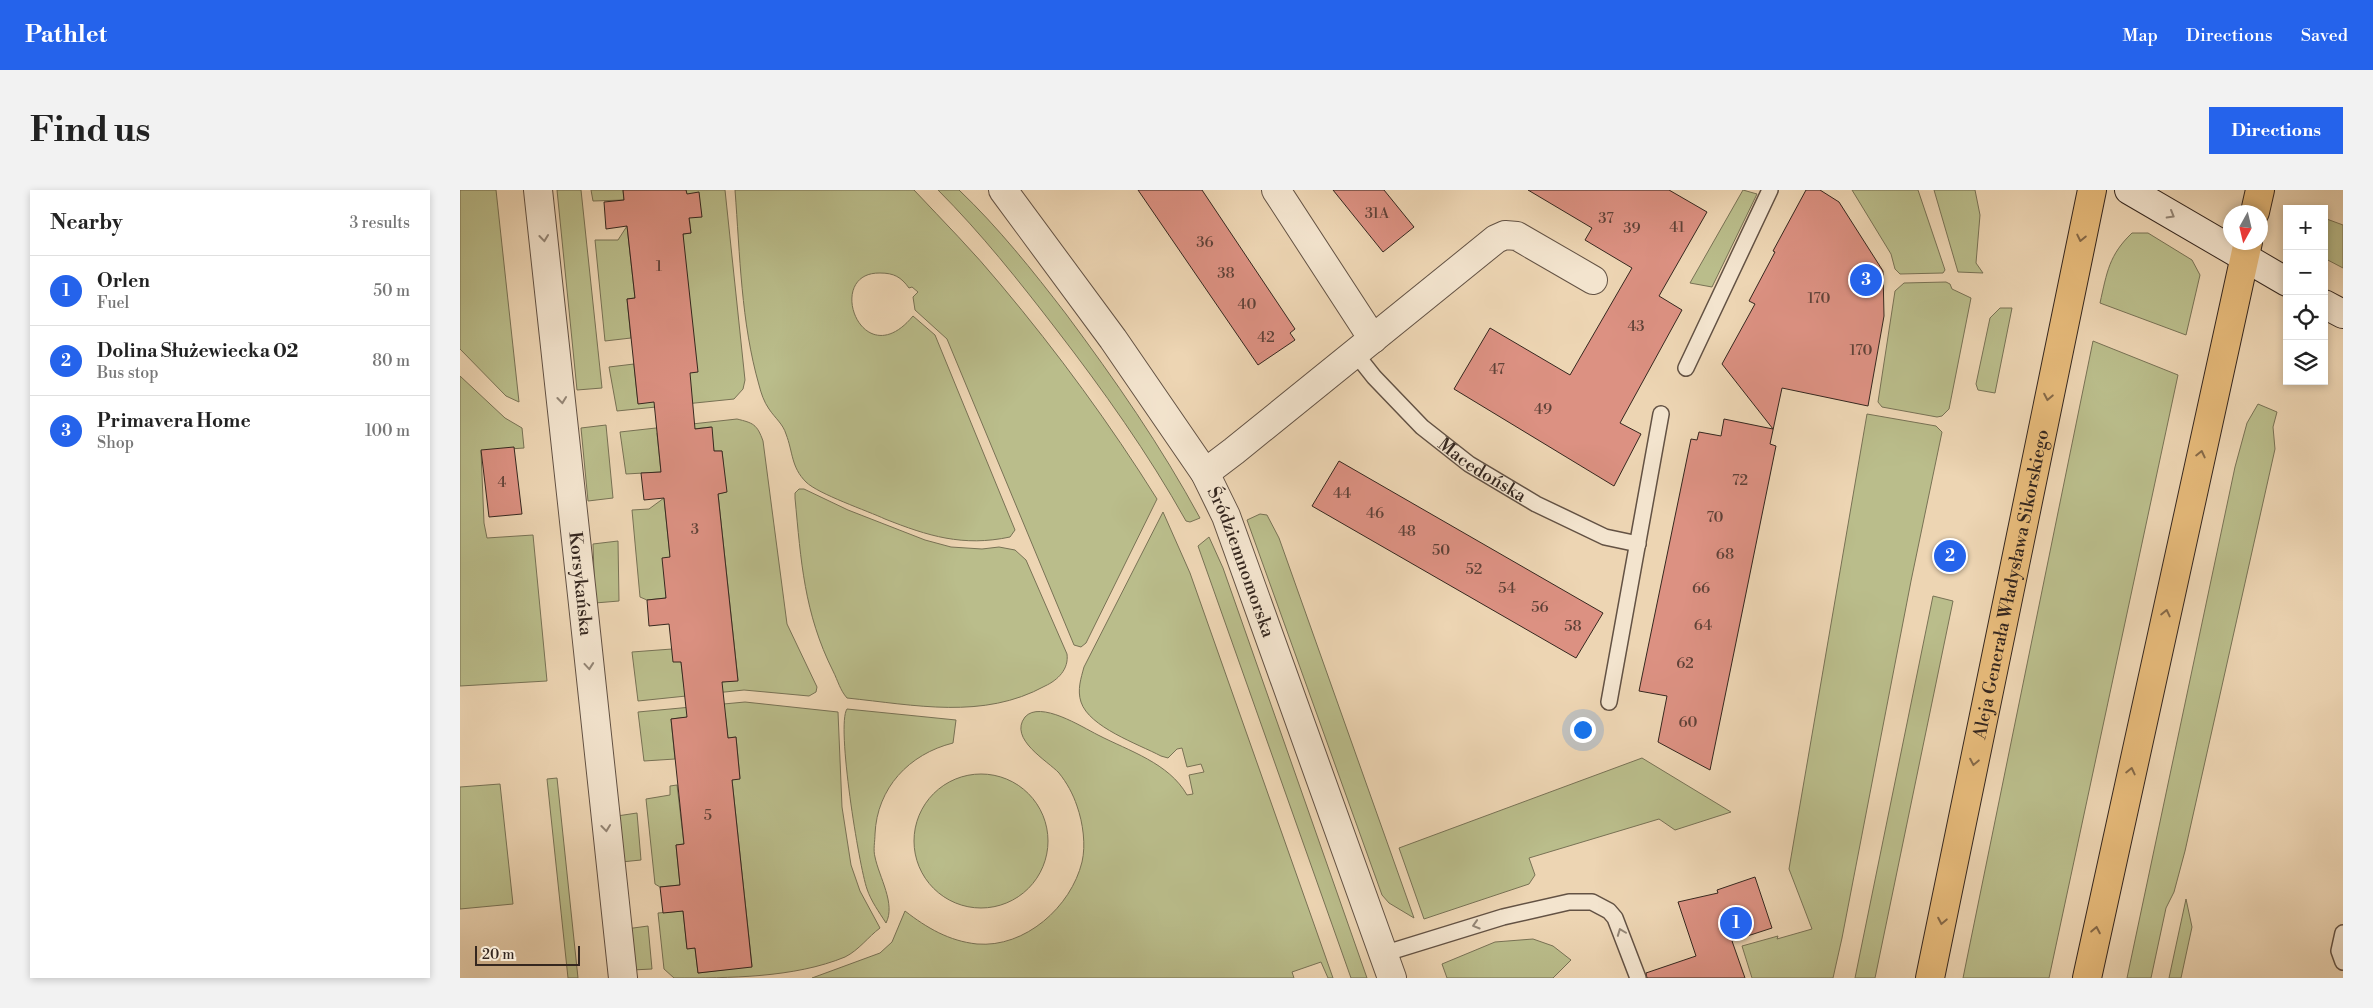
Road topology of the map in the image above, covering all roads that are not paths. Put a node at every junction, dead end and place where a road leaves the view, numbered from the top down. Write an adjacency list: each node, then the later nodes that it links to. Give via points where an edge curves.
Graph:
1 (538, 190): 24 (street, Korsykańska, one-way to 24)
2 (1004, 190): 18 (street, Śródziemnomorska, via 1113,339)
3 (1276, 190): 15 (street, Macedońska)
4 (1770, 190): 16 (lane)
5 (2092, 190): 26 (main road, Aleja Generała Władysława Sikorskiego, one-way to 26)
6 (2129, 190): 9 (street, one-way to 9)
7 (2260, 190): 8 (main road)
8 (2257, 205)
9 (2223, 238)
10 (2246, 250): 11 (street); 27 (main road, one-way to 10)
11 (2283, 279)
12 (1593, 280): 15 (street, via 1517,236 1505,235)
13 (2328, 306): 14 (street)
14 (2343, 314)
15 (1364, 346): 18 (street); 19 (lane, Macedońska, via 1374,377 1422,427 1469,464 1536,504 1605,537)
16 (1686, 368)
17 (1661, 414): 19 (lane)
18 (1204, 473): 23 (street, Śródziemnomorska, via 1226,516)
19 (1638, 544): 20 (lane)
20 (1609, 702)
21 (2343, 933): 22 (lane, via 2339,951)
22 (2343, 962)
23 (1387, 966): 25 (lane, one-way to 23, via 1616,918 1592,902 1569,902 1503,917)
24 (623, 978)
25 (1638, 978)
26 (1930, 978)
27 (2087, 978)

